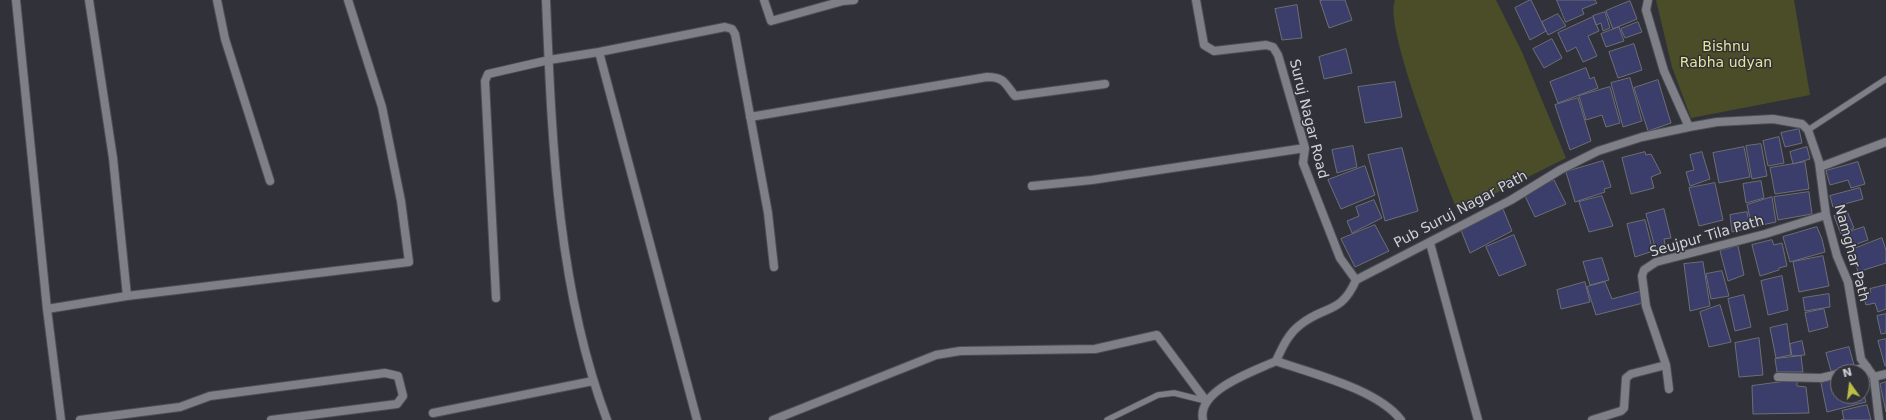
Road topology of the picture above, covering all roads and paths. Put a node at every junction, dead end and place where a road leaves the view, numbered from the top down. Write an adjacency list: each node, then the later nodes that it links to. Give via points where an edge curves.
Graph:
1 (16, 0): 29 (street)
2 (89, 0): 27 (street, via 113,158)
3 (217, 0): 21 (street, via 225,39)
4 (348, 0): 27 (street, via 382,107 401,201 409,262)
5 (546, 0): 11 (street)
6 (764, 0): 7 (street, via 771,21)
7 (854, 0)
8 (1196, 0): 19 (street, Suruj Nagar Road, via 1204,45 1214,51 1266,45 1273,48 1278,55)
9 (1648, 0): 16 (street, via 1646,10 1664,71)
10 (599, 52): 11 (street); 14 (street, via 725,27 732,29); 46 (street)
11 (549, 60): 28 (street, via 493,71 488,74 486,80); 38 (street, via 554,154 572,294)
12 (1886, 79): 17 (lane)
13 (1105, 84): 14 (street, via 1015,96 1004,81 996,77 987,77)
14 (750, 117): 25 (street, via 768,213)
15 (1802, 124): 16 (street, Pub Suruj Nagar Path, via 1773,119 1717,122); 17 (street, Namghar Path)
16 (1689, 127): 24 (street, Pub Suruj Nagar Path, via 1642,137 1598,151)
17 (1808, 130): 20 (street, Namghar Path)
18 (1886, 142): 20 (street)
19 (1305, 148): 22 (street, via 1092,180); 26 (street, Suruj Nagar Road, via 1303,163 1317,202 1340,258)
20 (1820, 167): 23 (street, Namghar Path)
21 (270, 180)
22 (1032, 186)
23 (1826, 215): 31 (street, Namghar Path, via 1837,256 1848,282 1861,359); 32 (street, Seujpur Tila Path, via 1765,234 1656,262 1644,270 1642,276 1646,306)
24 (1430, 243): 26 (street, Pub Suruj Nagar Path); 51 (street)
25 (774, 267)
26 (1356, 280): 30 (street, via 1350,294 1339,304 1298,326 1282,347)
27 (127, 296): 29 (street)
28 (496, 298)
29 (47, 309): 42 (street)
30 (1276, 361): 40 (street, via 1224,385); 50 (street, via 1368,394 1395,412)
31 (1865, 364)
32 (1666, 365): 39 (street, Seujpur Tila Path); 52 (street, via 1631,374 1626,378 1624,408)
33 (1870, 371): 37 (street, Namghar Path)
34 (1886, 374): 37 (street)
35 (1830, 376): 36 (street)
36 (1778, 377)
37 (1874, 377): 53 (street)
38 (593, 381): 41 (street); 45 (street)
39 (1669, 389)
40 (1206, 401): 47 (street, via 1157,335 1096,349 960,351 936,355); 48 (lane, via 1174,393 1158,395); 49 (street)
41 (433, 413)
42 (60, 420)
43 (80, 420): 44 (street, via 180,407 210,396 385,373 398,376 403,396 397,404)
44 (271, 420)
45 (607, 420)
46 (697, 420)
47 (773, 420)
48 (1107, 420)
49 (1203, 420)
50 (1401, 420)
51 (1478, 420)
52 (1592, 420)
53 (1879, 420)

